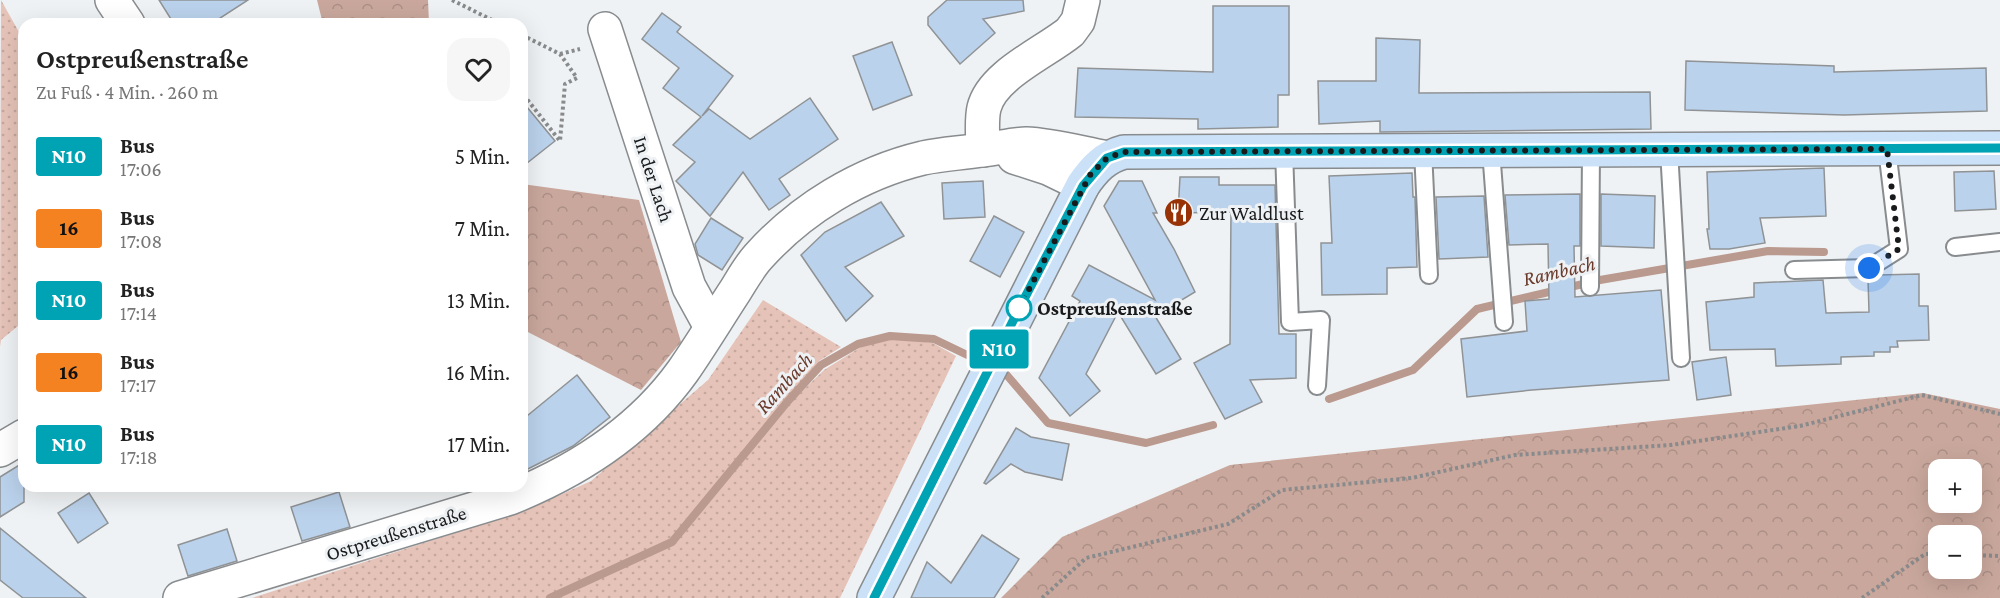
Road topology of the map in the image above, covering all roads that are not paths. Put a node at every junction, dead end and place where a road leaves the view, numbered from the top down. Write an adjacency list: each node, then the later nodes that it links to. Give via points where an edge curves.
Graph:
1 (112, 0): 3 (street)
2 (1083, 0): 7 (street, via 1078,21 1070,32 991,91 984,108)
3 (124, 18)
4 (605, 29): 21 (street, In der Lach, via 689,287)
5 (2000, 148): 6 (main road, Ostpreußenstraße)
6 (1887, 149): 10 (main road, Ostpreußenstraße); 17 (lane, via 1899,249 1869,268)
7 (983, 150): 13 (street, Ostpreußenstraße, via 1041,145); 14 (street, Ostpreußenstraße, via 1048,168); 21 (street, Ostpreußenstraße, via 896,166 819,204 756,259)
8 (1491, 150): 9 (main road, Ostpreußenstraße); 11 (main road, Ostpreußenstraße); 20 (lane)
9 (1591, 150): 10 (main road, Ostpreußenstraße); 19 (lane)
10 (1669, 150): 22 (lane)
11 (1423, 151): 12 (main road, Ostpreußenstraße); 18 (lane)
12 (1284, 152): 13 (main road, Ostpreußenstraße, via 1124,152); 23 (lane, via 1290,322 1321,321)
13 (1107, 158): 14 (main road)
14 (1083, 186): 29 (main road)
15 (2000, 242): 16 (lane)
16 (1955, 247)
17 (1794, 270)
18 (1429, 275)
19 (1590, 282)
20 (1503, 306)
21 (711, 327): 26 (street, Ostpreußenstraße, via 681,372 633,425 593,456)
22 (1682, 358)
23 (1317, 386)
24 (18, 440): 25 (street)
25 (0, 450)
26 (528, 491)
27 (525, 492): 28 (street, Ostpreußenstraße)
28 (180, 598)
29 (874, 598)

